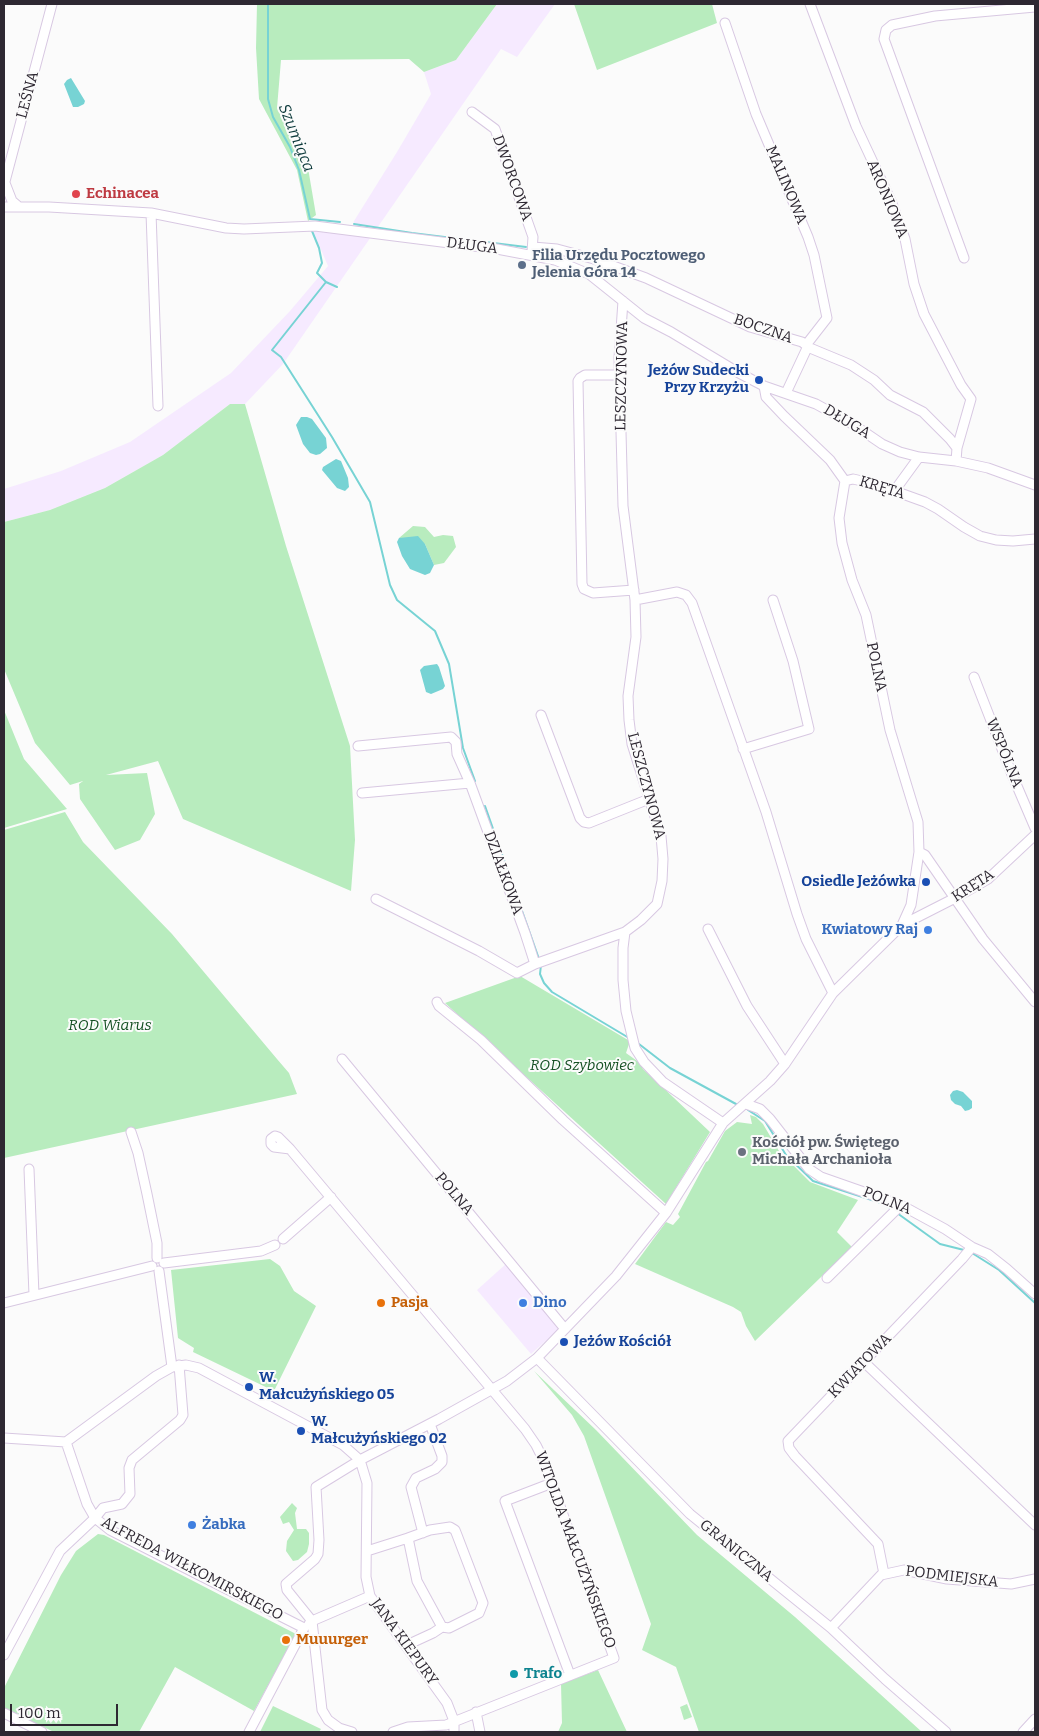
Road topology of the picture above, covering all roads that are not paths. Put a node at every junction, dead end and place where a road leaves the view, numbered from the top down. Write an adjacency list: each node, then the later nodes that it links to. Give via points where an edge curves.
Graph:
1 (52, 4): 6 (street, LEŚNA)
2 (810, 4): 18 (street, ARONIOWA, via 856,126 905,239 924,314 971,399)
3 (1035, 7): 11 (street, via 936,16 892,25 886,30 884,39)
4 (725, 23): 13 (street, MALINOWA, via 765,136 814,255 827,318)
5 (472, 112): 10 (street, DWORCOWA, via 495,129 533,237)
6 (4, 184): 7 (street, via 12,201)
7 (19, 207): 8 (street, DŁUGA); 9 (street, DŁUGA)
8 (4, 208)
9 (151, 213): 10 (street, DŁUGA, via 226,228 315,226); 17 (street)
10 (533, 251): 12 (street, DŁUGA, via 582,270); 13 (street, BOCZNA, via 557,249 587,257 646,278 750,327)
11 (964, 258)
12 (623, 301): 14 (street, LESZCZYNOWA); 15 (street, DŁUGA, via 644,318)
13 (807, 346): 16 (street); 18 (street, BOCZNA, via 851,365 890,395 924,412)
14 (620, 375): 25 (street, LESZCZYNOWA, via 623,506); 25 (street, via 585,375 578,381 582,584 584,589 593,593)
15 (764, 386): 16 (street, DŁUGA); 21 (street, KRĘTA, via 766,397 830,460)
16 (786, 393): 19 (street, DŁUGA, via 816,404 882,444)
17 (158, 406)
18 (957, 448): 20 (street)
19 (919, 457): 20 (street, DŁUGA); 23 (street)
20 (956, 461): 22 (street, DŁUGA, via 988,468)
21 (845, 482): 23 (street, KRĘTA, via 852,478); 37 (street, POLNA, via 839,512 842,543 866,615 890,730 918,822)
22 (1035, 485)
23 (895, 490): 24 (street, KRĘTA, via 938,509 980,536 1013,541)
24 (1035, 538)
25 (634, 590): 26 (street, LESZCZYNOWA)
26 (635, 600): 31 (street, via 677,592 686,595 692,603); 34 (street, LESZCZYNOWA, via 636,637 628,696 629,720 632,744)
27 (773, 600): 31 (street, via 793,661 809,729)
28 (974, 677): 35 (street, WSPÓLNA)
29 (541, 715): 34 (street, via 584,822)
30 (358, 746): 32 (street, DZIAŁKOWA, via 451,737 456,742)
31 (743, 749): 44 (street, via 797,914)
32 (470, 783): 33 (street); 43 (street, DZIAŁKOWA, via 525,933)
33 (362, 793)
34 (649, 799): 42 (street, LESZCZYNOWA, via 661,836 662,881 656,904)
35 (1035, 828)
36 (1035, 835): 38 (street, KRĘTA, via 988,878)
37 (919, 852): 38 (street, via 925,855); 40 (street, POLNA, via 911,906)
38 (955, 898): 40 (street, KRĘTA); 46 (street)
39 (376, 899): 43 (street, via 517,973)
40 (902, 925): 44 (street, POLNA)
41 (708, 929): 48 (street, via 747,1006)
42 (625, 932): 43 (street); 50 (street, via 623,980 626,1011 636,1048 663,1082)
43 (540, 963)
44 (834, 993): 48 (street, POLNA)
45 (437, 1002): 56 (street)
46 (1035, 1002)
47 (342, 1059): 65 (street, POLNA)
48 (785, 1064): 49 (street, POLNA)
49 (746, 1104): 50 (street, POLNA); 55 (street, POLNA, via 760,1109 809,1169 821,1177)
50 (723, 1123): 56 (street, POLNA)
51 (131, 1132): 60 (street, via 148,1194)
52 (290, 1149): 54 (street, WITOLDA MAŁCUŻYŃSKIEGO)
53 (30, 1169): 62 (street)
54 (331, 1197): 57 (street); 69 (street, WITOLDA MAŁCUŻYŃSKIEGO)
55 (901, 1204): 59 (street, POLNA); 61 (street)
56 (666, 1213): 65 (street, POLNA, via 616,1276)
57 (283, 1240)
58 (275, 1245): 60 (street, via 261,1251)
59 (972, 1247): 63 (street, POLNA, via 988,1254); 67 (street, KWIATOWA)
60 (158, 1264): 62 (street); 68 (street)
61 (827, 1278)
62 (34, 1294): 64 (street)
63 (1035, 1294)
64 (4, 1302)
65 (565, 1329): 66 (street, POLNA)
66 (537, 1358): 69 (street, POLNA); 86 (street, GRANICZNA, via 690,1514)
67 (864, 1362): 76 (street); 80 (street, KWIATOWA, via 788,1441 794,1456 878,1544)
68 (175, 1366): 72 (street, via 156,1376); 73 (street, via 199,1368 343,1445); 75 (street, via 183,1415 132,1460 128,1468 130,1494 126,1501 103,1508)
69 (491, 1390): 70 (street); 74 (street, WITOLDA MAŁCUŻYŃSKIEGO, via 536,1445)
70 (430, 1424): 73 (street); 77 (street, via 442,1462 416,1478 411,1488)
71 (4, 1438): 72 (street)
72 (66, 1442): 75 (street)
73 (360, 1460): 79 (street, JANA KIEPURY, via 366,1483); 83 (street, via 316,1487 318,1554 286,1584 287,1590)
74 (552, 1483): 89 (street, WITOLDA MAŁCUŻYŃSKIEGO, via 614,1658); 89 (street, via 505,1501)
75 (95, 1518): 85 (street, ALFREDA WIŁKOMIRSKIEGO, via 110,1530); 88 (street, ALFREDA WIŁKOMIRSKIEGO, via 60,1551)
76 (1035, 1526)
77 (423, 1532): 78 (street); 84 (street, via 450,1526 455,1530 483,1603 479,1613 448,1628)
78 (408, 1538): 79 (street); 84 (street, via 417,1581)
79 (366, 1551): 82 (street, JANA KIEPURY)
80 (884, 1574): 81 (street, PODMIEJSKA, via 904,1570 947,1579 1011,1584); 86 (street, PODMIEJSKA)
81 (1035, 1579)
82 (370, 1596): 83 (street); 87 (street, JANA KIEPURY)
83 (312, 1621): 85 (street); 96 (street, via 322,1710 328,1720)
84 (442, 1627): 87 (street)
85 (304, 1628): 95 (street)
86 (831, 1628): 100 (street, GRANICZNA)
87 (406, 1645): 93 (street, JANA KIEPURY, via 448,1703)
88 (4, 1655)
89 (570, 1675): 90 (street, WITOLDA MAŁCUŻYŃSKIEGO)
90 (476, 1712): 93 (street, WITOLDA MAŁCUŻYŃSKIEGO); 99 (street)
91 (4, 1713): 94 (street)
92 (1035, 1719): 101 (street)
93 (454, 1721): 97 (street, WITOLDA MAŁCUŻYŃSKIEGO, via 446,1725 408,1727); 98 (street, JANA KIEPURY)
94 (42, 1732)
95 (249, 1732)
96 (352, 1732)
97 (393, 1732)
98 (454, 1732)
99 (480, 1732)
100 (946, 1732)
101 (1023, 1732)

